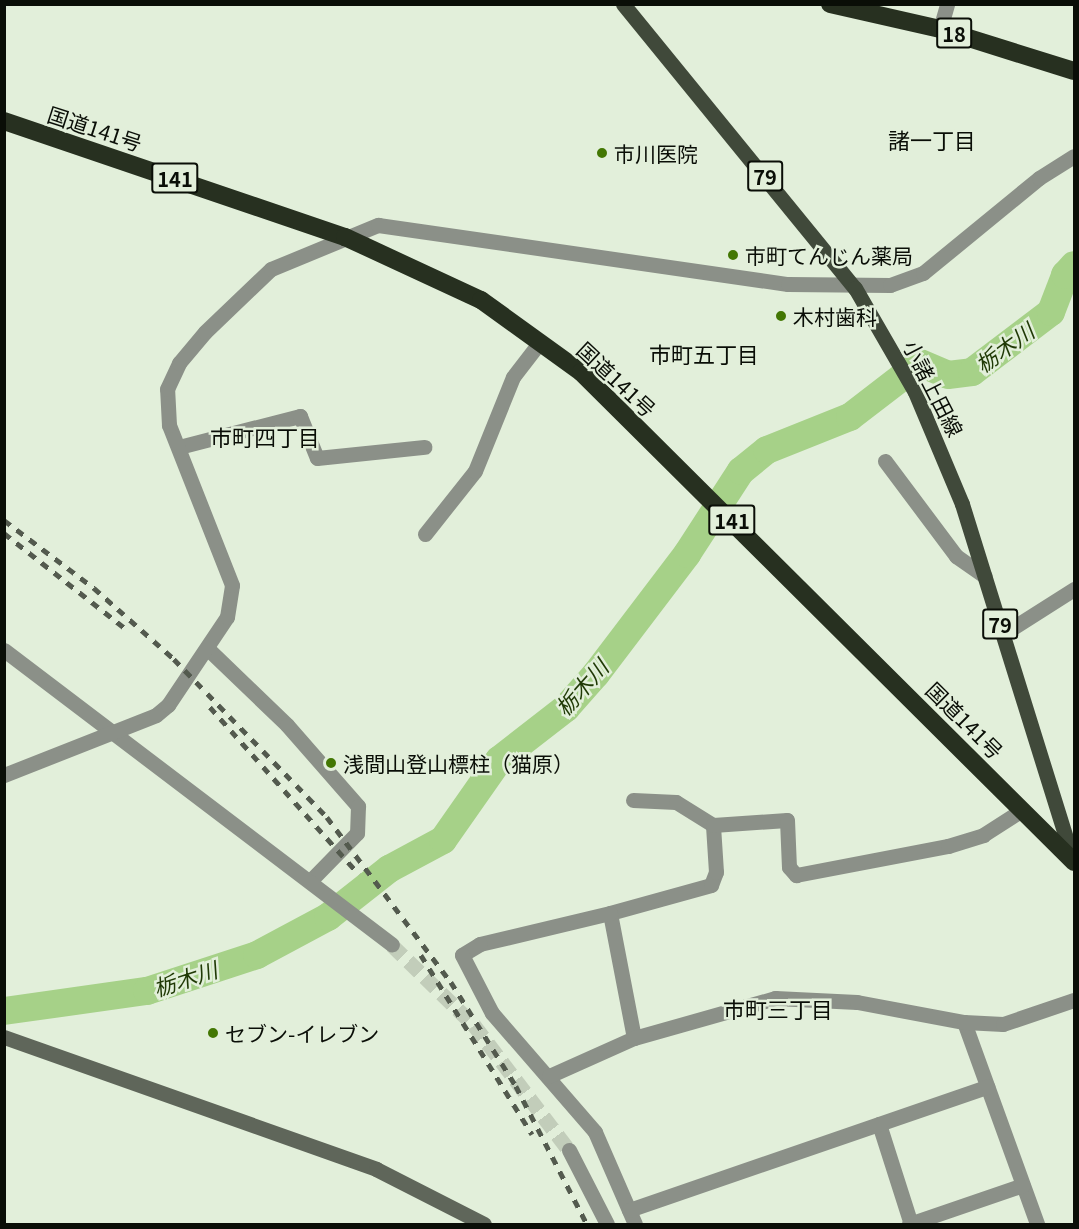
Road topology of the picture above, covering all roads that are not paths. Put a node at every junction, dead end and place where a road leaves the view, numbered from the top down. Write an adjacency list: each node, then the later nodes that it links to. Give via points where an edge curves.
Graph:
1 (623, 4): 9 (main road, 小諸上田線 / 79)
2 (830, 4): 4 (highway, 18)
3 (948, 4): 4 (street)
4 (940, 28): 5 (highway, 18)
5 (1074, 71)
6 (4, 121): 8 (highway, 国道141号 / 141)
7 (1074, 156): 9 (street, via 1039,178 923,273 890,285)
8 (345, 237): 9 (street, via 378,225 398,225 648,265); 10 (highway, 国道141号 / 141, via 481,300); 11 (street, via 271,269 179,363 167,389 169,425)
9 (855, 288): 15 (main road, 小諸上田線 / 79, via 915,392 950,469)
10 (540, 342): 14 (street, via 513,377 475,471); 23 (highway, 国道141号 / 141, via 581,372)
11 (179, 447): 12 (street, via 300,416 317,458); 18 (street, via 232,585 227,617)
12 (424, 447)
13 (885, 461): 15 (street, via 956,556)
14 (425, 534)
15 (985, 576): 17 (main road, 小諸上田線 / 79)
16 (1074, 589): 17 (street)
17 (1003, 634): 25 (main road, 小諸上田線 / 79)
18 (207, 648): 20 (street, via 168,705); 26 (street, via 316,756 358,806 357,833)
19 (4, 650): 20 (street)
20 (112, 734): 21 (street); 26 (street)
21 (4, 775)
22 (633, 800): 24 (street, via 676,802)
23 (1022, 810): 24 (street, via 983,835 948,846 796,874 789,867 787,820); 25 (highway, 国道141号 / 141)
24 (713, 825): 27 (street, via 716,872 711,885)
25 (1074, 861)
26 (311, 880): 28 (street)
27 (610, 913): 32 (street); 33 (street, via 480,944 462,955 492,1012)
28 (392, 945)
29 (1074, 999): 30 (street, via 1003,1024)
30 (963, 1022): 32 (street, via 857,1002 775,998); 34 (street)
31 (4, 1037): 39 (street, via 376,1169)
32 (634, 1038): 33 (street)
33 (549, 1076): 38 (street, via 595,1132)
34 (987, 1087): 35 (street); 37 (street)
35 (879, 1124): 38 (street); 42 (street)
36 (569, 1150): 40 (street)
37 (1023, 1185): 42 (street); 43 (street)
38 (628, 1210): 41 (street)
39 (484, 1224)
40 (607, 1224)
41 (635, 1224)
42 (910, 1224)
43 (1037, 1224)

